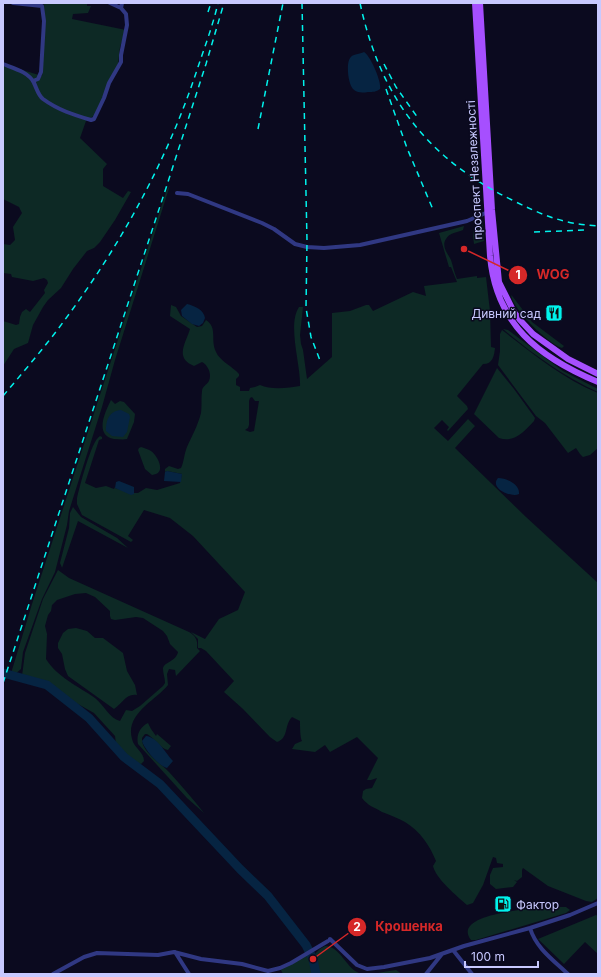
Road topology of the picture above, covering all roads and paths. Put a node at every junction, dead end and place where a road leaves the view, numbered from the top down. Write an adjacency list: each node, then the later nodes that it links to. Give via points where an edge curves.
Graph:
1 (13, 3): 6 (street)
2 (110, 3): 7 (street)
3 (122, 3): 7 (street)
4 (475, 3): 11 (main road, проспект Незалежності)
5 (480, 3): 11 (main road, проспект Незалежності)
6 (40, 5): 9 (street, via 44,21 41,72 40,77)
7 (121, 8): 9 (street, via 126,14 127,25 121,62 109,83 95,118 92,120 66,112 43,99)
8 (3, 64): 9 (street, via 23,73)
9 (33, 81)
10 (177, 193): 11 (street, via 188,194 262,223 295,244 324,248 360,245 467,221)
11 (490, 211): 12 (main road, проспект Незалежності, via 499,282 517,316 533,334 557,352); 13 (main road, проспект Незалежності, via 492,273 505,312 527,339 570,369)
12 (598, 374)
13 (598, 382)
14 (597, 905): 15 (street)
15 (530, 928): 16 (street); 23 (street, via 541,948)
16 (453, 950): 18 (street); 22 (street)
17 (174, 952): 18 (street, via 268,971 291,963 329,940 357,965 367,969 384,968); 19 (street, via 158,955 98,953); 20 (street)
18 (443, 953): 21 (street)
19 (53, 974)
20 (189, 974)
21 (426, 974)
22 (472, 974)
23 (568, 974)

